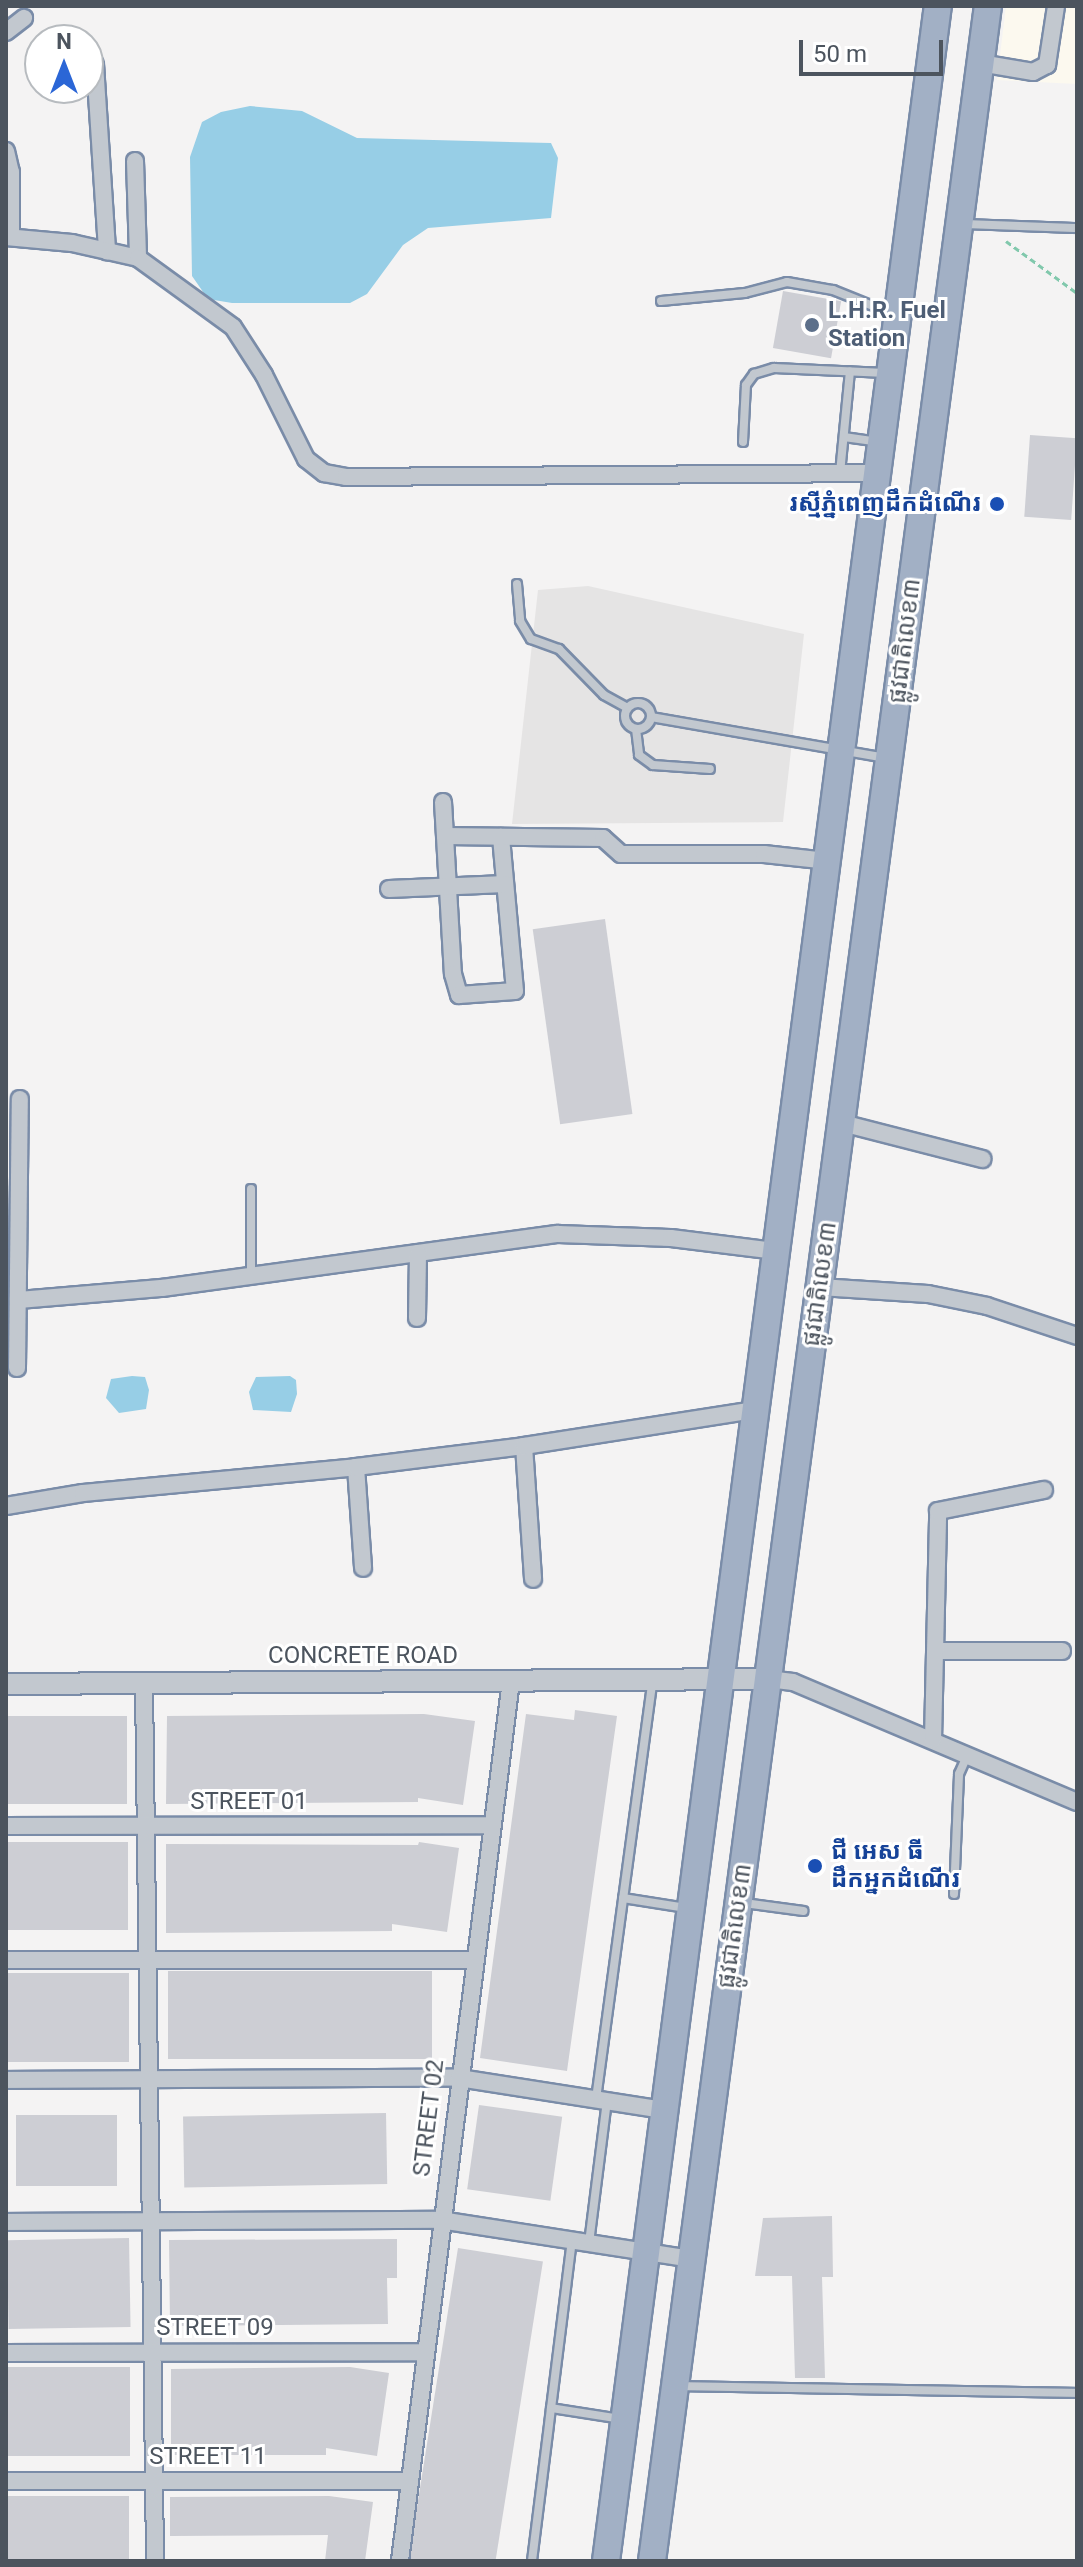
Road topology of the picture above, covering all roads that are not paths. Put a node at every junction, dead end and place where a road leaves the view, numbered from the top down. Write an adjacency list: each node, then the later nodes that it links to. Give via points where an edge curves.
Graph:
1 (938, 6): 16 (highway, ផ្លូវជាតិលេខ៣)
2 (988, 6): 6 (highway, ផ្លូវជាតិលេខ៣)
3 (1056, 6): 6 (street, via 1047,65 1033,72)
4 (24, 18): 5 (street)
5 (6, 32)
6 (980, 63): 10 (highway, ផ្លូវជាតិលេខ៣)
7 (98, 104): 13 (street)
8 (6, 151): 12 (street, via 11,172)
9 (135, 161): 14 (street)
10 (972, 224): 11 (lane); 29 (highway, ផ្លូវជាតិលេខ៣)
11 (1077, 228)
12 (9, 237): 13 (street)
13 (107, 252): 14 (street)
14 (138, 258): 22 (street, via 233,327 306,459 324,473)
15 (661, 301): 16 (lane, via 745,293 787,282 833,290)
16 (898, 316): 18 (highway, ផ្លូវជាតិលេខ៣)
17 (850, 371): 18 (lane); 19 (lane); 20 (lane, via 774,368 754,374 746,385)
18 (890, 374): 21 (highway, ផ្លូវជាតិលេខ៣)
19 (844, 437): 21 (lane); 22 (lane)
20 (743, 442)
21 (881, 442): 23 (highway, ផ្លូវជាតិលេខ៣)
22 (840, 473): 23 (street)
23 (877, 473): 28 (highway, ផ្លូវជាតិលេខ៣)
24 (517, 584): 25 (lane, via 520,621 531,639 559,649 604,695)
25 (627, 708): 26 (lane, via 643,704); 27 (lane, via 626,721)
26 (651, 717): 27 (lane); 28 (lane)
27 (636, 729): 30 (lane, via 639,755 653,765)
28 (841, 752): 29 (lane); 34 (highway, ផ្លូវជាតិលេខ៣)
29 (890, 758): 39 (highway, ផ្លូវជាតិលេខ៣)
30 (710, 769)
31 (443, 802): 32 (street)
32 (445, 836): 33 (street); 36 (street)
33 (501, 837): 34 (street, via 603,838 621,854 764,854); 35 (street)
34 (827, 861): 42 (highway, ផ្លូវជាតិលេខ៣)
35 (505, 884): 36 (street); 36 (street, via 515,991 459,995)
36 (448, 887): 37 (street)
37 (389, 889)
38 (20, 1099): 46 (street)
39 (842, 1123): 40 (street); 45 (highway, ផ្លូវជាតិលេខ៣)
40 (982, 1159)
41 (251, 1189): 44 (lane)
42 (776, 1251): 43 (street, via 671,1238 558,1234); 50 (highway, ផ្លូវជាតិលេខ៣)
43 (418, 1253): 44 (street); 47 (street)
44 (251, 1274): 46 (street, via 162,1288)
45 (820, 1287): 48 (street, via 928,1294 987,1306); 59 (highway, ផ្លូវជាតិលេខ៣)
46 (18, 1300): 49 (street)
47 (417, 1318)
48 (1077, 1336)
49 (17, 1368)
50 (755, 1410): 51 (street); 61 (highway, ផ្លូវជាតិលេខ៣)
51 (524, 1446): 52 (street); 56 (street)
52 (356, 1467): 54 (street, via 83,1493); 55 (street)
53 (1044, 1490): 57 (street, via 938,1511)
54 (6, 1506)
55 (363, 1568)
56 (533, 1579)
57 (937, 1651): 58 (street); 65 (street)
58 (1062, 1651)
59 (768, 1679): 61 (street, CONCRETE ROAD); 65 (street, via 793,1682); 73 (highway, ផ្លូវជាតិលេខ៣)
60 (653, 1680): 61 (street, CONCRETE ROAD); 62 (street, CONCRETE ROAD); 72 (lane)
61 (720, 1680): 74 (highway, ផ្លូវជាតិលេខ៣)
62 (511, 1681): 63 (street, CONCRETE ROAD); 68 (street, STREET 02)
63 (144, 1683): 64 (street, CONCRETE ROAD); 70 (street)
64 (6, 1684)
65 (933, 1740): 66 (street)
66 (967, 1755): 67 (street); 71 (lane, via 959,1774)
67 (1077, 1802)
68 (492, 1825): 70 (street, STREET 01); 78 (street, STREET 02)
69 (6, 1826): 70 (street, STREET 01)
70 (146, 1826): 77 (street)
71 (954, 1894)
72 (623, 1898): 74 (lane); 82 (lane)
73 (738, 1902): 75 (lane); 89 (highway, ផ្លូវជាតិលេខ៣)
74 (690, 1909): 83 (highway, ផ្លូវជាតិលេខ៣)
75 (803, 1911)
76 (6, 1960): 77 (street)
77 (147, 1960): 78 (street); 80 (street)
78 (474, 1960): 79 (street, STREET 02)
79 (459, 2078): 80 (street); 82 (street); 84 (street, STREET 02)
80 (149, 2079): 81 (street); 86 (street)
81 (6, 2080)
82 (601, 2100): 83 (street); 87 (lane)
83 (664, 2110): 88 (highway, ផ្លូវជាតិលេខ៣)
84 (440, 2220): 86 (street); 87 (street); 90 (street, STREET 02)
85 (6, 2222): 86 (street)
86 (151, 2222): 92 (street)
87 (580, 2243): 88 (street); 95 (lane)
88 (646, 2253): 89 (street); 96 (highway, ផ្លូវជាតិលេខ៣)
89 (691, 2259): 93 (highway, ផ្លូវជាតិលេខ៣)
90 (425, 2352): 92 (street, STREET 09); 99 (street, STREET 02)
91 (6, 2353): 92 (street, STREET 09)
92 (152, 2353): 98 (street)
93 (675, 2386): 94 (lane); 104 (highway, ផ្លូវជាតិលេខ៣)
94 (1077, 2393)
95 (551, 2408): 96 (lane); 102 (lane)
96 (624, 2419): 103 (highway, ផ្លូវជាតិលេខ៣)
97 (6, 2481): 98 (street, STREET 11)
98 (154, 2481): 99 (street, STREET 11); 100 (street)
99 (410, 2481): 101 (street, STREET 02)
100 (155, 2561)
101 (400, 2561)
102 (533, 2561)
103 (606, 2561)
104 (652, 2561)

